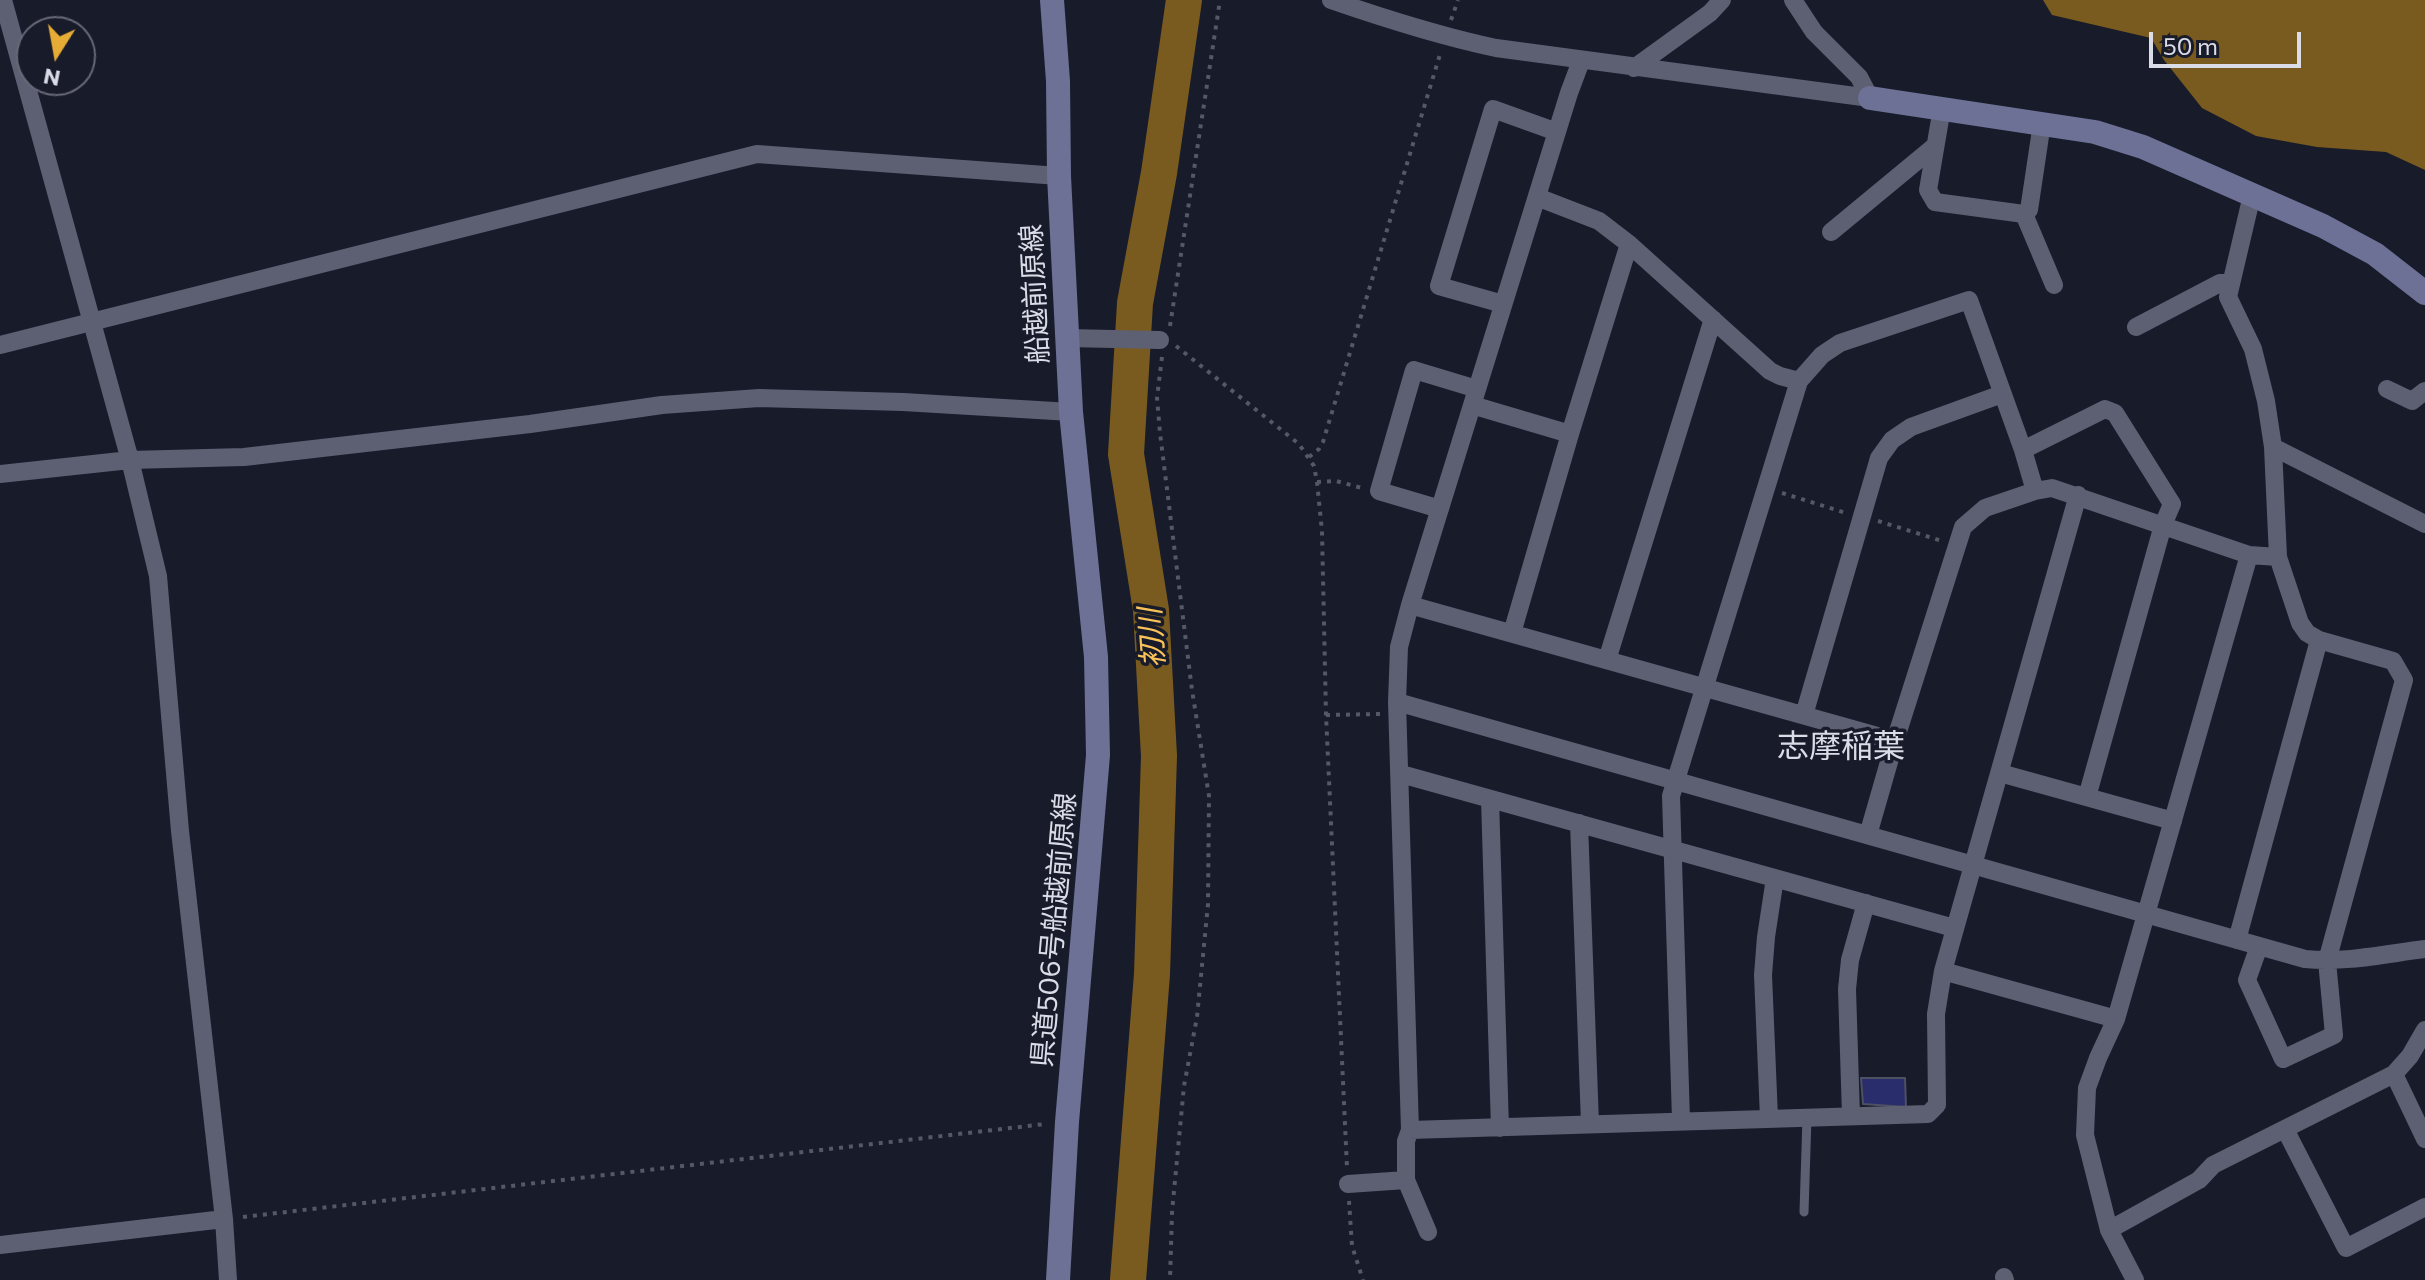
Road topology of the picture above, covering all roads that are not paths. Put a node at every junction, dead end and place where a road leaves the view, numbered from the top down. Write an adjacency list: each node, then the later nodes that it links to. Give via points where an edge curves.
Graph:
1 (3, 0): 24 (street)
2 (1052, 0): 13 (main road, 船越前原線)
3 (1331, 0): 6 (street, via 1445,37)
4 (1722, 0): 7 (street)
5 (1793, 0): 8 (street, via 1814,32 1859,77)
6 (1581, 61): 7 (street); 11 (street)
7 (1634, 68): 8 (street)
8 (1870, 98): 9 (main road)
9 (1942, 108): 10 (main road); 12 (street)
10 (2042, 123): 14 (main road, via 2143,147); 16 (street, via 2029,210)
11 (1557, 132): 15 (street); 22 (street, via 1493,109 1488,124 1439,286)
12 (1935, 146): 16 (street, via 1928,190 1935,202); 17 (street)
13 (1059, 176): 24 (street, via 757,154); 26 (main road, 船越前原線)
14 (2252, 195): 19 (street); 21 (main road, via 2375,254)
15 (1537, 197): 18 (street, via 1599,221); 22 (street)
16 (2024, 214): 20 (street)
17 (1831, 232)
18 (1629, 244): 23 (street); 35 (street)
19 (2230, 283): 25 (street, via 2220,283); 36 (street, via 2228,297 2253,349)
20 (2054, 285)
21 (2425, 293)
22 (1503, 304): 33 (street)
23 (1713, 319): 29 (street, via 1770,371); 51 (street)
24 (90, 321): 28 (street); 38 (street)
25 (2136, 327)
26 (1067, 338): 27 (street); 34 (main road, 船越前原線)
27 (1164, 342)
28 (0, 345)
29 (1799, 381): 32 (street, via 1840,343 1969,300); 52 (street)
30 (2387, 389): 31 (street, via 2412,401)
31 (2425, 391)
32 (2002, 394): 37 (street); 54 (street, via 1911,427 1879,458)
33 (1475, 397): 35 (street); 42 (street); 42 (street, via 1414,370 1379,491)
34 (1071, 412): 38 (street, via 759,398 662,405 244,457); 47 (main road, 船越前原線)
35 (1570, 434): 49 (street)
36 (2273, 447): 43 (street); 46 (street)
37 (2023, 450): 40 (street); 44 (street, via 2105,409 2115,413 2172,504)
38 (130, 460): 39 (street); 91 (street, via 158,576 180,831)
39 (0, 474)
40 (2035, 491): 41 (street, via 2052,488); 55 (street, via 1985,508 1963,527)
41 (2078, 495): 44 (street); 56 (street)
42 (1440, 509): 48 (street)
43 (2425, 524)
44 (2163, 525): 45 (street); 59 (street)
45 (2249, 555): 46 (street); 61 (street)
46 (2278, 557): 50 (street, via 2300,623)
47 (1089, 584): 96 (main road, 県道506号船越前原線, via 1098,755)
48 (1410, 605): 49 (street); 53 (street, via 1399,647)
49 (1512, 633): 51 (street)
50 (2319, 640): 70 (street); 73 (street, via 2393,661 2404,680)
51 (1607, 660): 52 (street)
52 (1706, 688): 54 (street); 58 (street)
53 (1398, 708): 57 (street); 58 (street)
54 (1804, 715): 55 (street)
55 (1895, 741): 63 (street)
56 (2000, 773): 59 (street); 65 (street)
57 (1401, 774): 60 (street); 85 (street)
58 (1676, 780): 63 (street); 64 (street)
59 (2087, 797): 61 (street)
60 (1490, 799): 62 (street); 83 (street)
61 (2173, 821): 68 (street)
62 (1579, 823): 64 (street); 82 (street)
63 (1868, 835): 65 (street)
64 (1671, 849): 66 (street); 81 (street)
65 (1974, 865): 68 (street); 69 (street)
66 (1775, 878): 67 (street); 80 (street, via 1763,975)
67 (1866, 903): 69 (street); 78 (street, via 1847,989)
68 (2147, 914): 70 (street); 75 (street)
69 (1954, 928): 74 (street)
70 (2237, 940): 71 (street)
71 (2259, 946): 73 (street); 73 (street, via 2247,980 2283,1059 2334,1035)
72 (2425, 949): 73 (street)
73 (2327, 961)
74 (1943, 971): 75 (street); 78 (street, via 1936,1014 1937,1105 1928,1114)
75 (2116, 1019): 92 (street, via 2087,1088 2085,1135)
76 (2425, 1030): 77 (street)
77 (2394, 1074): 84 (street); 86 (street)
78 (1851, 1116): 79 (street)
79 (1807, 1117): 80 (street); 90 (lane)
80 (1769, 1118): 81 (street)
81 (1681, 1120): 82 (street)
82 (1590, 1124): 83 (street)
83 (1500, 1128): 85 (street)
84 (2285, 1129): 89 (street, via 2346,1248); 92 (street, via 2213,1165 2199,1180)
85 (1410, 1130): 87 (street)
86 (2425, 1139)
87 (1406, 1180): 88 (street); 93 (street)
88 (1353, 1184)
89 (2425, 1207)
90 (1804, 1212)
91 (224, 1219): 94 (street); 95 (street)
92 (2109, 1230): 97 (street)
93 (1428, 1232)
94 (0, 1245)
95 (228, 1280)
96 (1058, 1280)
97 (2135, 1280)

